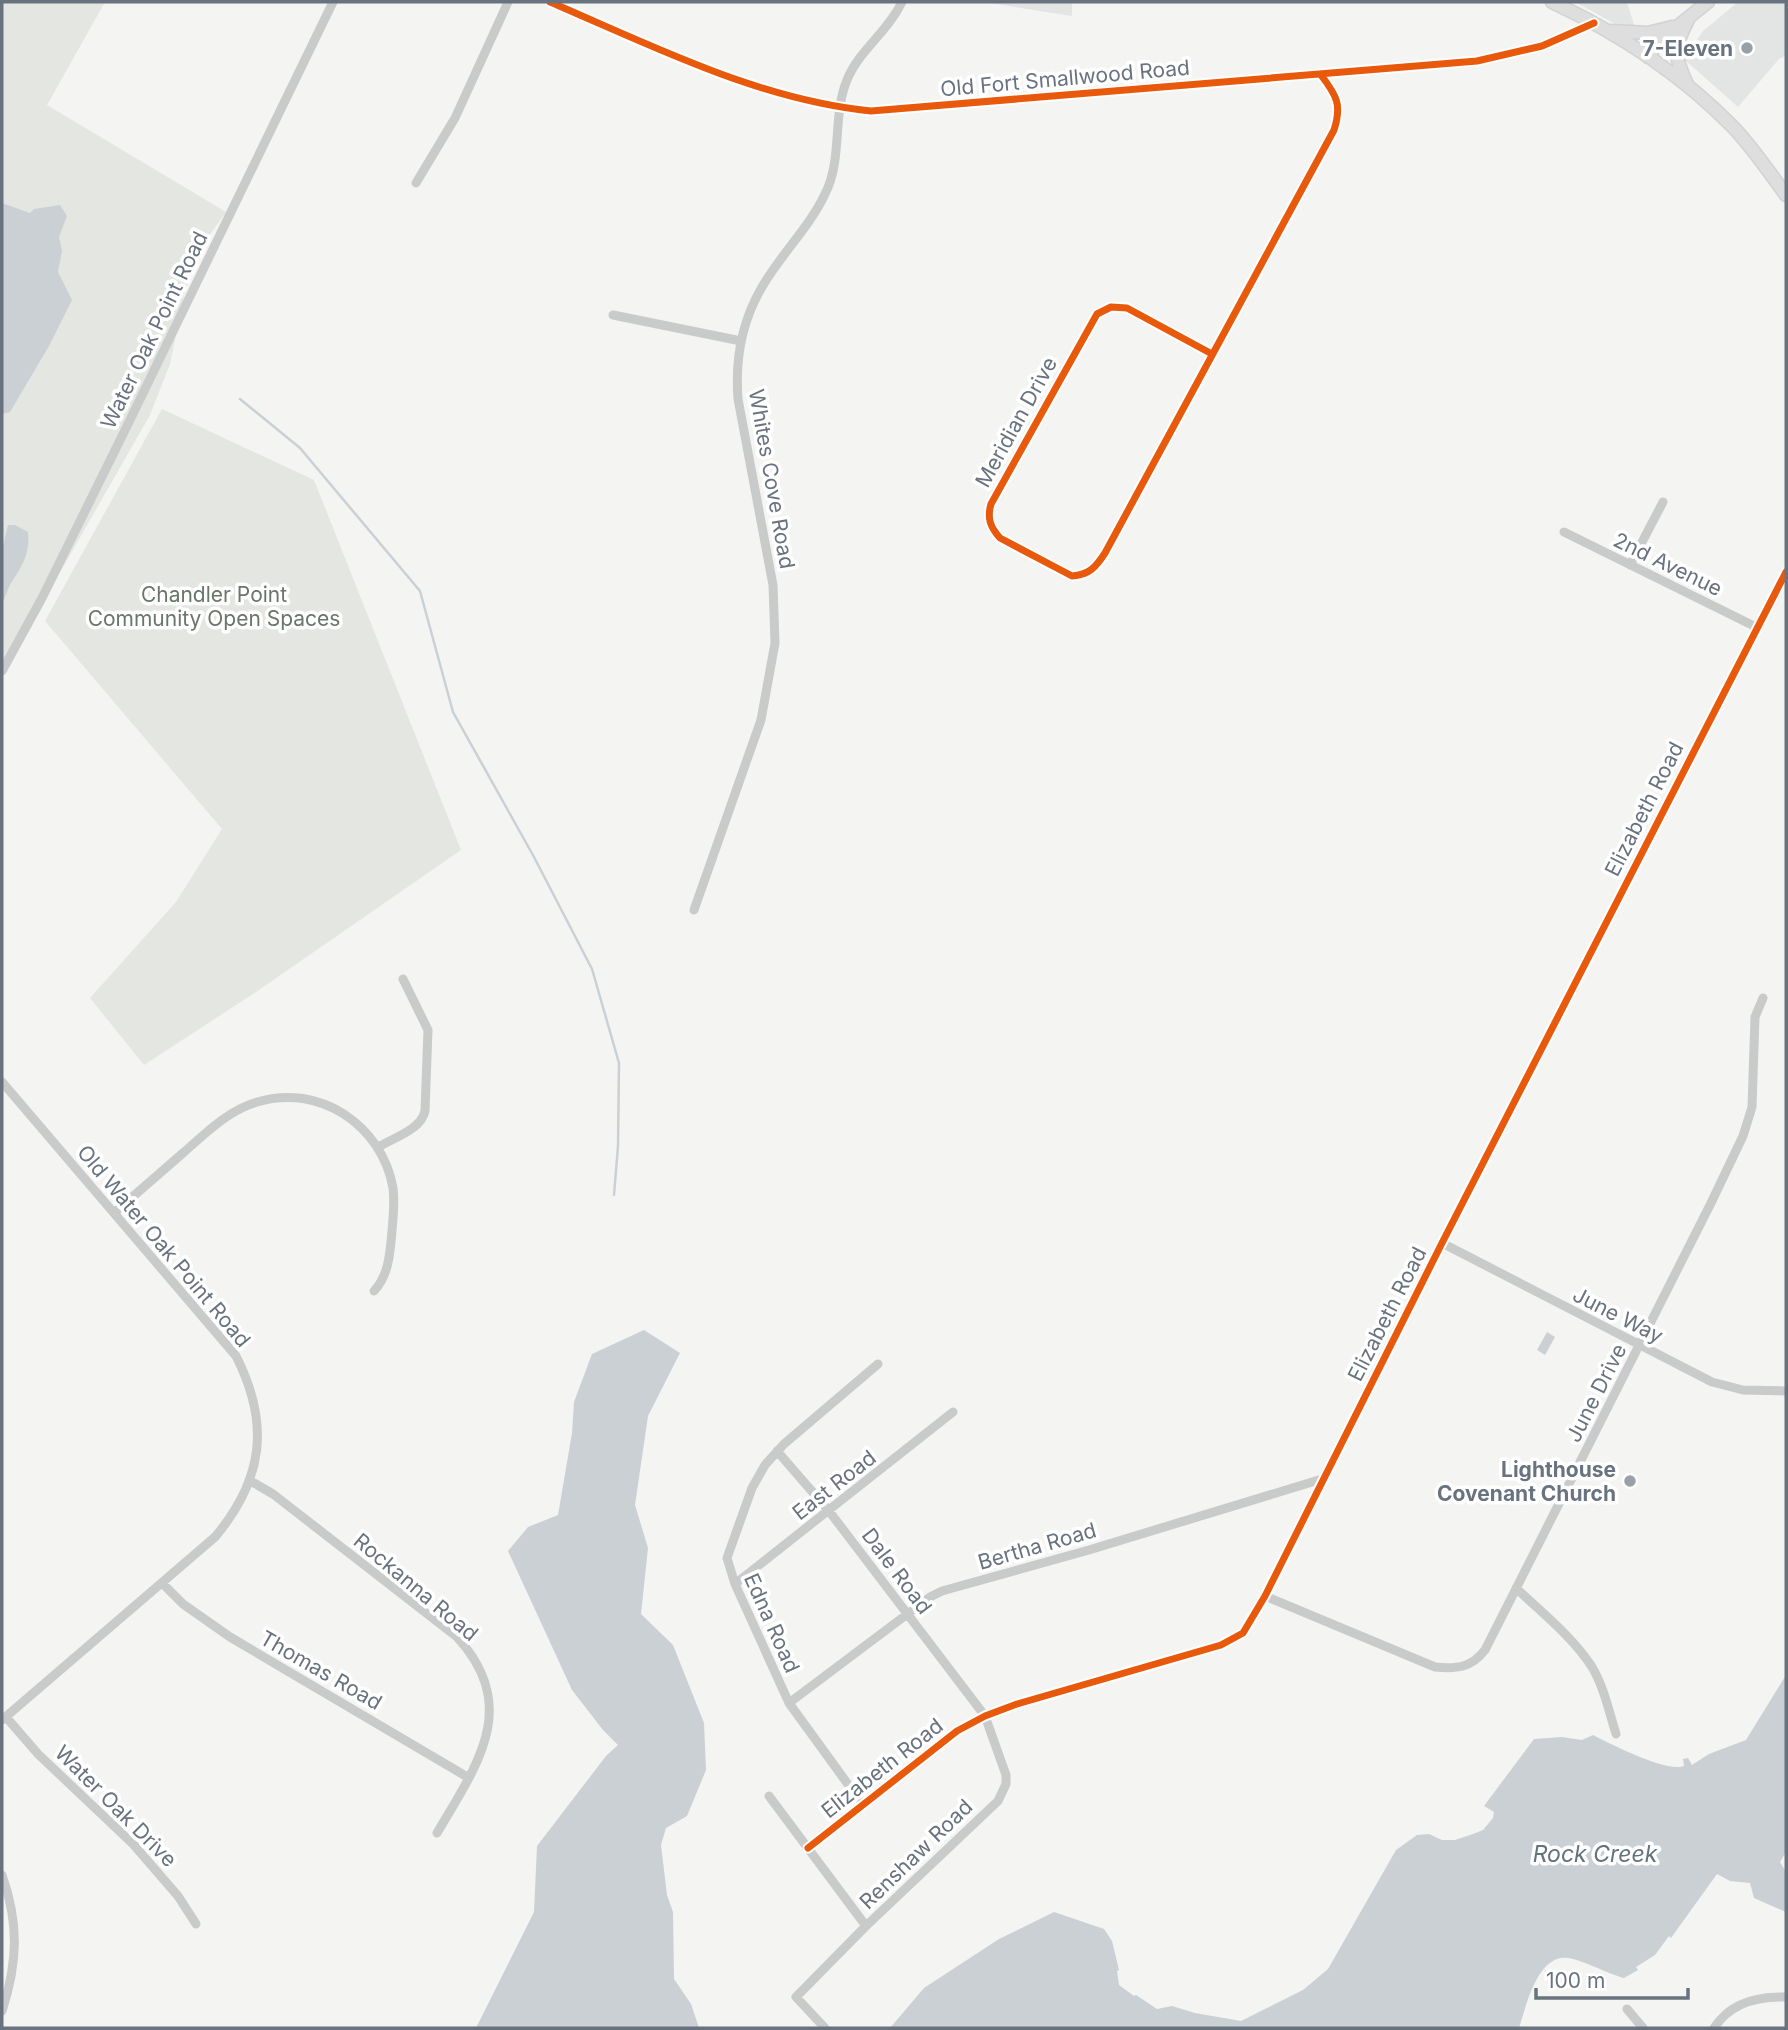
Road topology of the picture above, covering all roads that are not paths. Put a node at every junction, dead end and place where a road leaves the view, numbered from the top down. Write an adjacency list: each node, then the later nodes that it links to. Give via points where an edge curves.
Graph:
1 (333, 2): 25 (street, Water Oak Point Road)
2 (508, 2): 15 (street, via 456,118)
3 (550, 2): 14 (street, Old Fort Smallwood Road, via 733,77)
4 (902, 2): 14 (street, Whites Cove Road, via 891,23 852,70)
5 (1552, 2): 8 (main road)
6 (1708, 2): 7 (main road)
7 (1691, 15): 9 (main road); 13 (main road, via 1676,55)
8 (1594, 23): 10 (main road); 12 (street, Old Fort Smallwood Road, via 1542,46 1478,61)
9 (1679, 24): 10 (main road, via 1648,33); 11 (main road)
10 (1606, 30): 11 (main road)
11 (1648, 57): 13 (main road)
12 (1321, 75): 14 (street, Old Fort Smallwood Road, via 871,111); 19 (street, Meridian Drive, via 1337,100 1334,130)
13 (1688, 85): 16 (main road, via 1734,128)
14 (839, 108): 18 (street, Whites Cove Road, via 827,191 763,285)
15 (416, 183)
16 (1786, 195)
17 (613, 315): 18 (street)
18 (741, 341): 26 (street, Whites Cove Road, via 738,399 773,585 775,643 761,720)
19 (1212, 354): 19 (street, Meridian Drive, via 1092,570 1082,576 1063,573 992,529 991,503 1097,314 1111,307 1127,308)
20 (1663, 502): 22 (street)
21 (1564, 532): 22 (street, 2nd Avenue)
22 (1630, 565): 24 (street, 2nd Avenue)
23 (1786, 572): 24 (street, Elizabeth Road)
24 (1756, 627): 32 (street, Elizabeth Road)
25 (2, 671)
26 (694, 910)
27 (403, 979): 30 (street, via 428,1030 424,1118)
28 (1763, 998): 34 (street, June Drive, via 1755,1017 1752,1107 1743,1136)
29 (2, 1082): 31 (street, Old Water Oak Point Road)
30 (377, 1147): 31 (street, via 357,1123 320,1101 290,1097 259,1101 216,1124); 33 (street, via 390,1176 394,1203 387,1267)
31 (114, 1213): 40 (street, Old Water Oak Point Road, via 226,1342 240,1365 258,1422)
32 (1442, 1243): 34 (street, June Way); 39 (street, Elizabeth Road)
33 (374, 1291)
34 (1640, 1345): 36 (street, June Way, via 1720,1385); 44 (street, June Drive)
35 (878, 1363): 38 (street, Edna Road)
36 (1786, 1391)
37 (953, 1412): 41 (street, East Road)
38 (777, 1451): 41 (street, Dale Road); 43 (street, Edna Road, via 756,1479 729,1548 729,1567)
39 (1322, 1479): 45 (street, Elizabeth Road); 46 (street, Bertha Road, via 942,1591)
40 (249, 1480): 42 (street, Old Water Oak Point Road, via 215,1537); 51 (street, Rockanna Road, via 457,1637 474,1658 491,1708 485,1746)
41 (829, 1511): 43 (street, East Road); 46 (street, Dale Road)
42 (162, 1583): 49 (street, Old Water Oak Point Road); 51 (street, Thomas Road, via 230,1637)
43 (736, 1584): 47 (street, Edna Road)
44 (1516, 1588): 45 (street, June Drive, via 1485,1650 1469,1666 1457,1668 1435,1667); 50 (street, via 1578,1648 1592,1668)
45 (1265, 1597): 48 (street, Elizabeth Road, via 1235,1639)
46 (908, 1614): 47 (street, Bertha Road); 48 (street, Dale Road)
47 (789, 1703): 53 (street, Edna Road)
48 (985, 1716): 53 (street, Elizabeth Road, via 957,1731); 58 (street, Renshaw Road, via 1006,1775 998,1801)
49 (4, 1719): 57 (street, Water Oak Drive, via 141,1852)
50 (1616, 1734)
51 (469, 1778): 54 (street, Rockanna Road)
52 (769, 1796): 55 (street)
53 (863, 1805): 55 (street, Elizabeth Road)
54 (437, 1833)
55 (808, 1848): 58 (street)
56 (2, 1875): 61 (street, via 15,1937 13,1975)
57 (197, 1924)
58 (866, 1926): 62 (street, Renshaw Road, via 796,1997)
59 (1786, 1997): 64 (street, via 1738,2006 1723,2015)
60 (1627, 2009): 63 (street)
61 (2, 2011)
62 (825, 2028)
63 (1643, 2028)
64 (1714, 2028)

